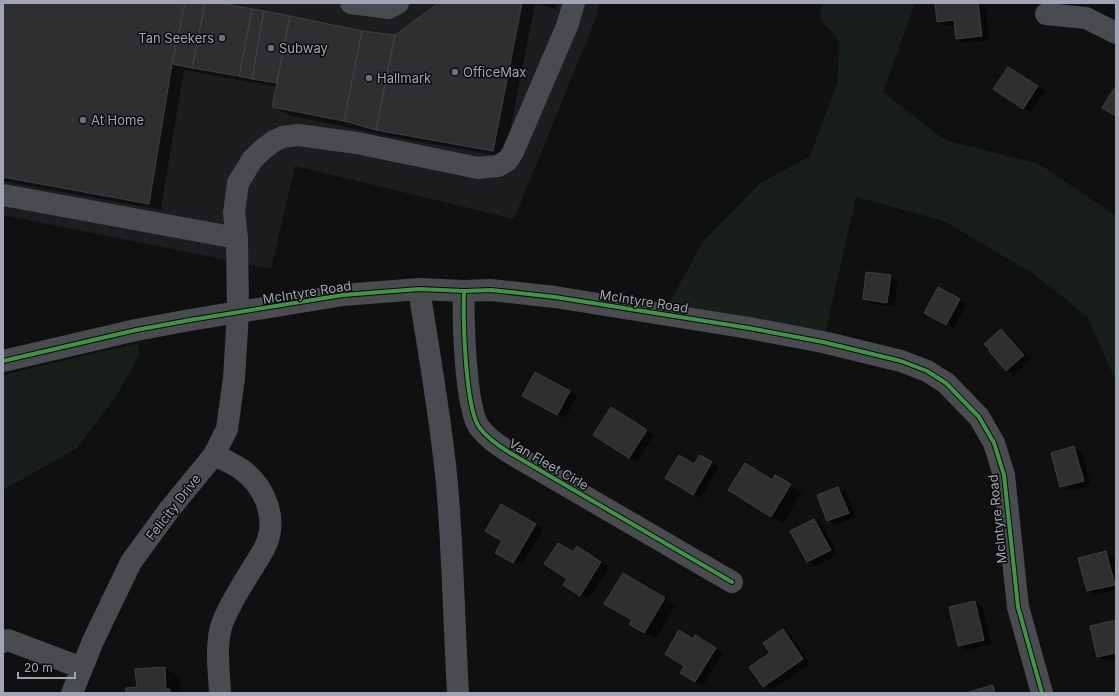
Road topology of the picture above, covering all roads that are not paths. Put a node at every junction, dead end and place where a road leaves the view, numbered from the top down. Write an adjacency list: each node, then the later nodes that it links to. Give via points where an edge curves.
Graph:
1 (351, 3): 2 (street, via 389,8)
2 (398, 3)
3 (574, 3): 7 (street, Felicity Drive, via 508,160 494,167 478,168 313,136 283,137 262,150 252,160 238,183 234,213)
4 (1046, 14): 5 (street, via 1086,18)
5 (1116, 32)
6 (3, 194): 7 (street)
7 (237, 238): 10 (street, Felicity Drive)
8 (419, 289): 9 (street, McIntyre Road); 10 (street, McIntyre Road, via 343,295); 18 (street, via 447,484 454,576)
9 (464, 291): 13 (street, Van Fleet Cirle, via 471,400 475,419 487,437); 19 (street, McIntyre Road, via 491,290 555,298 823,342 901,361 927,371 946,384 979,417 994,443 1004,475 1018,606)
10 (238, 312): 11 (street, McIntyre Road, via 136,330); 12 (street, Felicity Drive, via 234,378 227,429)
11 (3, 361)
12 (214, 455): 15 (street, Felicity Drive, via 131,562); 17 (street, via 241,469 256,483 270,512 269,537 243,582 219,635)
13 (732, 582)
14 (3, 642): 15 (street, via 8,640)
15 (82, 668): 16 (street, Felicity Drive)
16 (72, 693)
17 (220, 693)
18 (458, 693)
19 (1042, 693)

